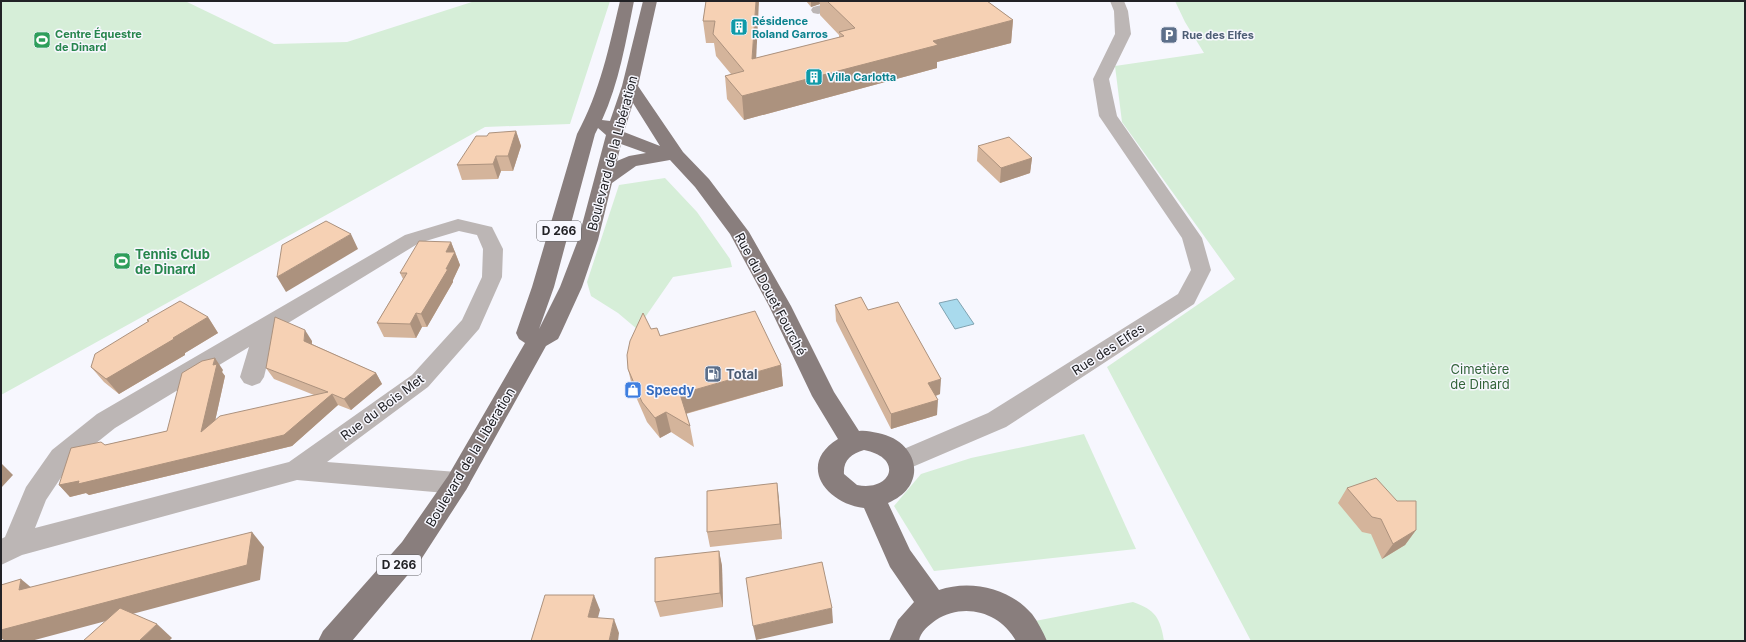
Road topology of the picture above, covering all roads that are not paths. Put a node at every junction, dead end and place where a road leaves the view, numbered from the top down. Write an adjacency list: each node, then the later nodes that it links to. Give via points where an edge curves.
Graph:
1 (627, 1): 7 (main road, Boulevard de la Libération / D 266)
2 (650, 1): 6 (main road, Boulevard de la Libération / D 266)
3 (858, 1): 5 (street)
4 (1117, 1): 15 (street, Rue des Elfes, via 1121,11 1123,34 1101,79 1108,116 1192,238 1201,270 1186,299 1074,371 997,420)
5 (818, 10)
6 (630, 86): 8 (main road, Boulevard de la Libération / D 266); 9 (main road, Rue du Douet Fourché)
7 (596, 117): 8 (main road); 12 (main road, Boulevard de la Libération / D 266, via 586,134 543,287 527,333)
8 (615, 134): 9 (main road, via 640,146); 10 (main road, Boulevard de la Libération / D 266)
9 (676, 156): 10 (main road, via 634,159 622,165); 14 (main road, Rue du Douet Fourché, via 702,183 739,232 780,306 824,396)
10 (602, 182): 12 (main road, Boulevard de la Libération / D 266, via 588,240 571,287 550,333)
11 (265, 327): 13 (street); 16 (street, Rue du Bois Met, via 412,239 462,216 485,231 493,249 492,277 471,324 420,381); 19 (street, Rue du Bois Met, via 106,421 61,458 35,494)
12 (538, 341): 17 (main road, Boulevard de la Libération / D 266)
13 (252, 377)
14 (853, 442): 15 (main road, via 876,441 887,445 896,452); 18 (main road, via 835,455 831,464 831,474 844,491 859,497)
15 (901, 461): 18 (main road, via 900,478 894,487 884,494)
16 (297, 470): 17 (street, Rue du Bois Met); 19 (street, Rue du Bois Met)
17 (457, 483): 21 (main road, Boulevard de la Libération / D 266, via 412,550)
18 (872, 497): 20 (main road, via 900,558)
19 (8, 549)
20 (932, 605): 22 (main road, via 915,619); 23 (main road, via 960,597 982,599 1003,608 1021,623)
21 (333, 641)
22 (904, 641)
23 (1032, 641)

